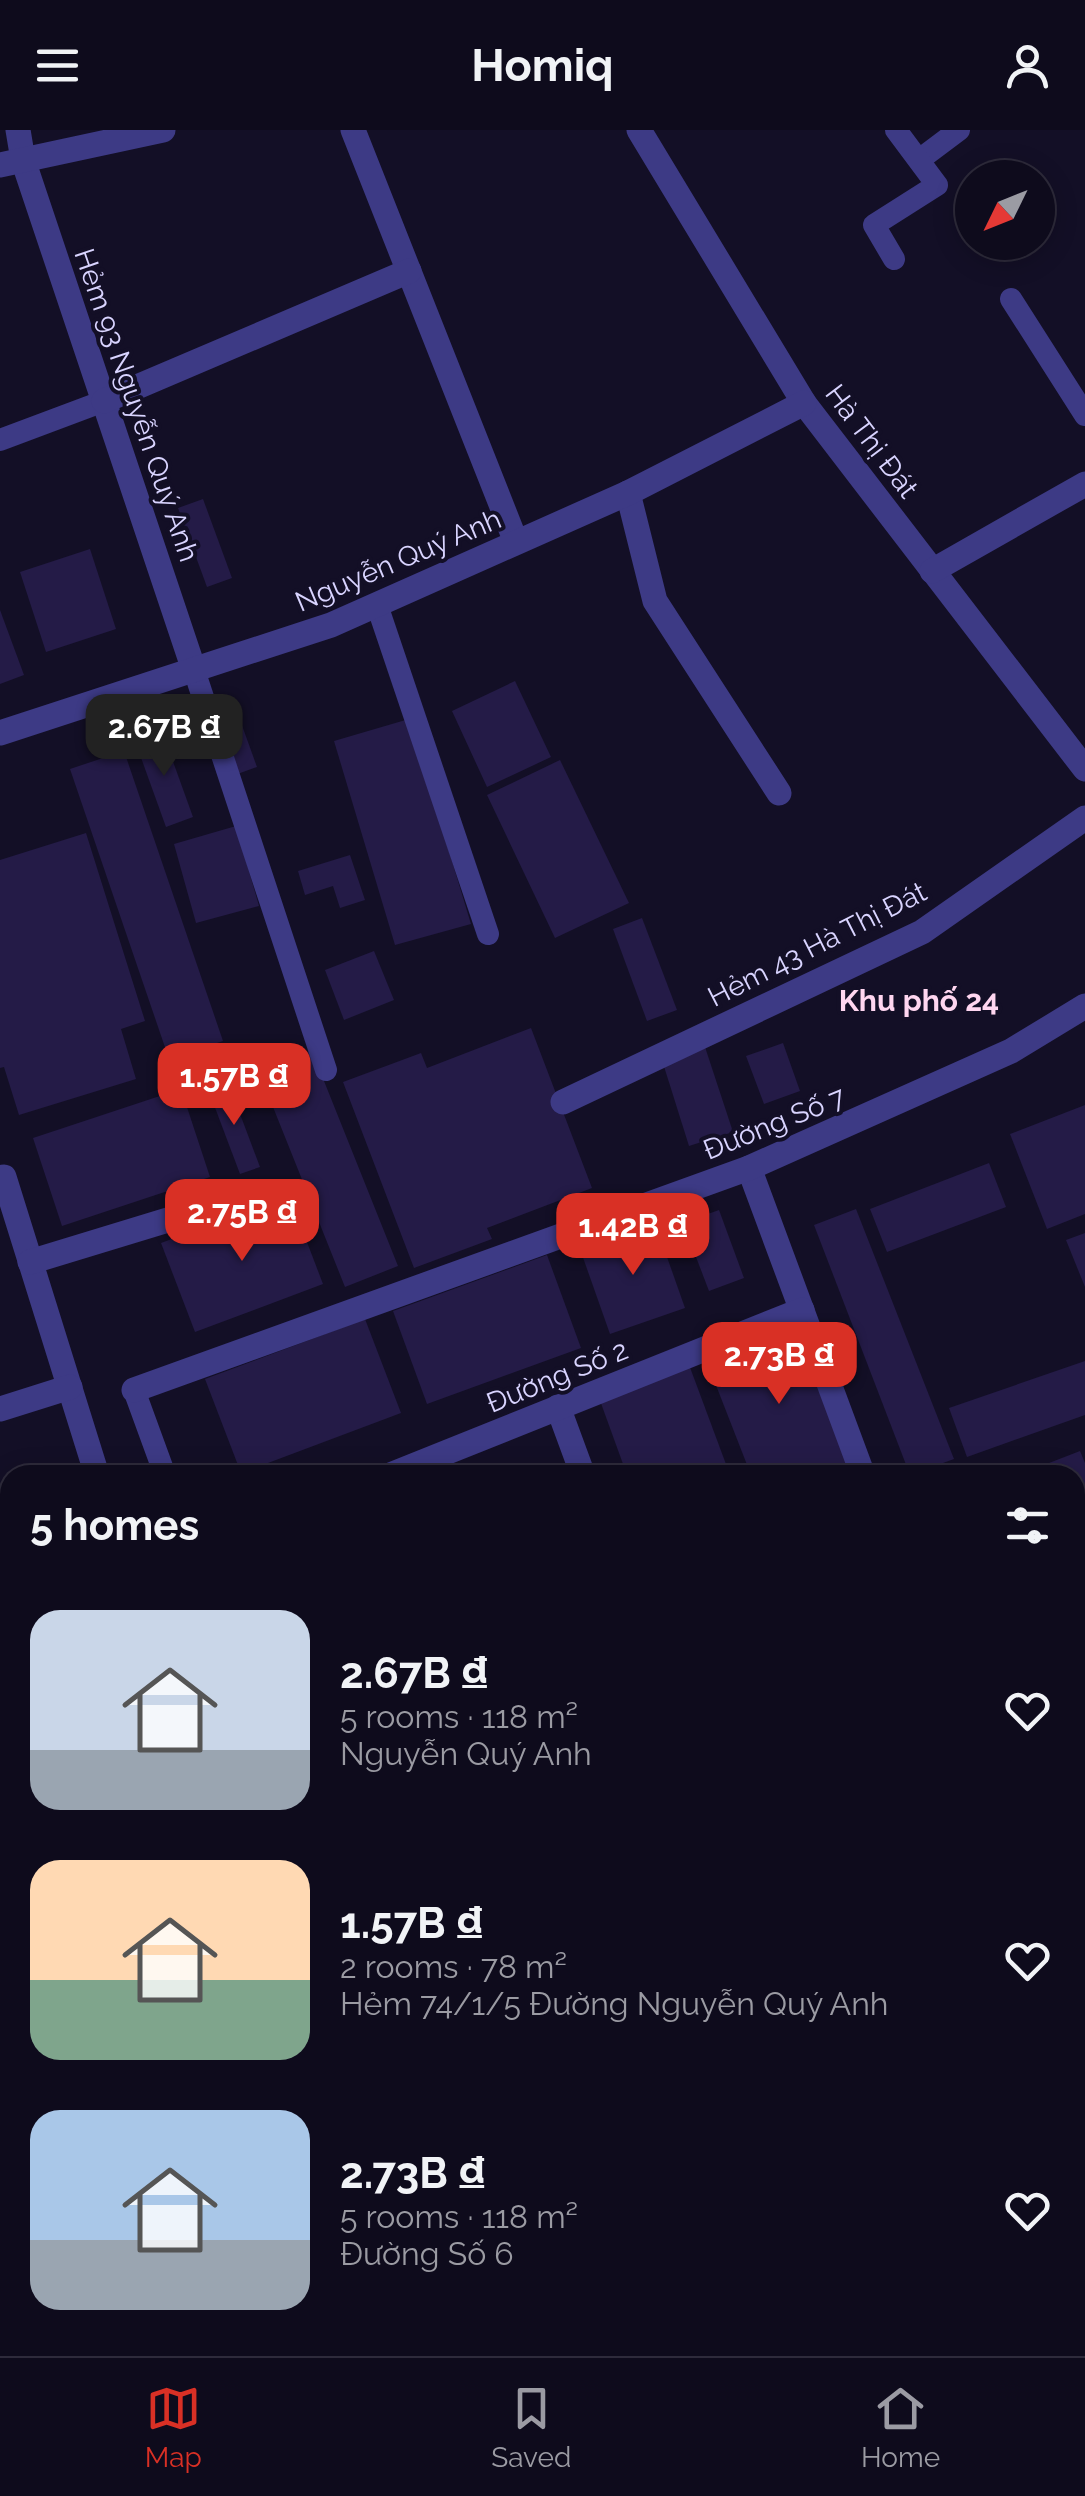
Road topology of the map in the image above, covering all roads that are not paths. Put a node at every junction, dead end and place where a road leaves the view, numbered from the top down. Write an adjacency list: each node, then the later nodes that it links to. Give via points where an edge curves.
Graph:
1 (18, 130): 8 (street, Hẻm 93 Nguyễn Quý Anh)
2 (162, 130): 8 (street)
3 (353, 130): 10 (street)
4 (638, 130): 13 (street, Hà Thị Đát)
5 (896, 130): 7 (lane)
6 (959, 130): 7 (lane)
7 (919, 160): 9 (lane, via 937,185 874,226)
8 (12, 163): 12 (street, Hẻm 93 Nguyễn Quý Anh)
9 (894, 259)
10 (409, 271): 12 (street); 18 (street)
11 (1012, 299): 14 (lane)
12 (104, 402): 15 (lane); 21 (street, Hẻm 93 Nguyễn Quý Anh)
13 (804, 403): 17 (street, Nguyễn Quý Anh); 19 (street, Hà Thị Đát)
14 (1085, 415)
15 (0, 440)
16 (1085, 484): 19 (street)
17 (628, 493): 18 (street, Nguyễn Quý Anh); 24 (street, via 656,600)
18 (516, 542): 20 (street, Nguyễn Quý Anh)
19 (932, 571): 23 (street, Hà Thị Đát)
20 (377, 605): 21 (street, Nguyễn Quý Anh); 26 (lane)
21 (194, 670): 22 (street, Nguyễn Quý Anh); 28 (lane)
22 (0, 732)
23 (1085, 770)
24 (779, 794)
25 (1085, 818): 29 (street, Hẻm 43 Hà Thị Đát, via 922,932)
26 (488, 934)
27 (1085, 1006): 30 (street, Đường Số 7, via 1010,1050)
28 (326, 1070)
29 (563, 1102)
30 (749, 1168): 34 (street); 36 (street, Đường Số 7)
31 (0, 1178): 33 (street)
32 (253, 1194): 33 (street)
33 (30, 1262): 35 (street)
34 (802, 1310): 37 (street, Đường Số 2); 43 (street)
35 (70, 1387): 38 (street); 40 (street)
36 (134, 1390): 41 (lane)
37 (558, 1407): 39 (street, Đường Số 2); 42 (street)
38 (0, 1408)
39 (450, 1464)
40 (94, 1465)
41 (160, 1465)
42 (579, 1465)
43 (859, 1465)

